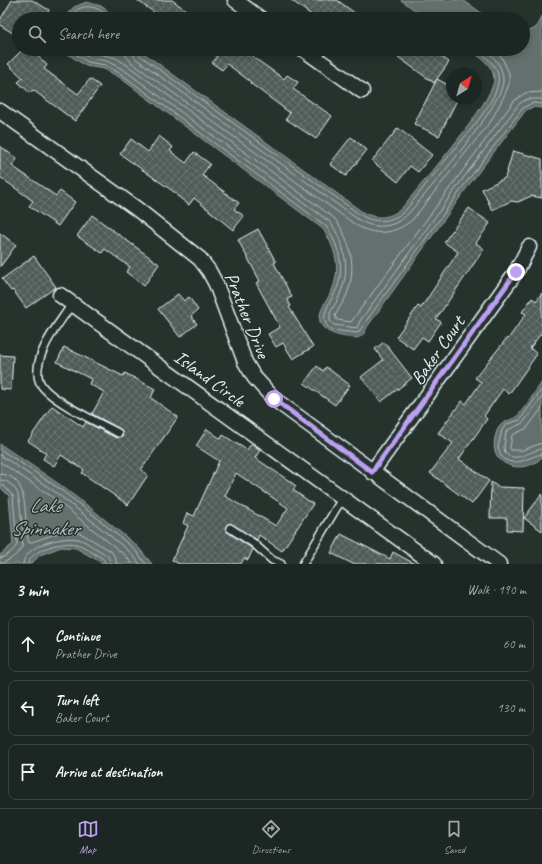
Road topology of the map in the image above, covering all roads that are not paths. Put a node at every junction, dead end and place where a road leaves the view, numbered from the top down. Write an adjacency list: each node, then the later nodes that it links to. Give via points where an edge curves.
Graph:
1 (235, 0): 2 (street)
2 (251, 12)
3 (313, 56): 4 (street)
4 (362, 91)
5 (0, 111): 10 (street, Prather Drive, via 144,214 200,259 216,284 245,362 264,389 285,408)
6 (529, 247): 10 (street, Baker Court, via 516,272)
7 (60, 295): 8 (street, Island Circle)
8 (72, 304): 9 (lane, via 44,348 38,368 40,382 49,393 61,401); 11 (street, Island Circle)
9 (118, 433)
10 (372, 472): 16 (street, Prather Drive)
11 (343, 497): 14 (lane); 15 (street, Island Circle)
12 (230, 528): 13 (lane)
13 (281, 564)
14 (303, 564)
15 (434, 564)
16 (499, 564)

